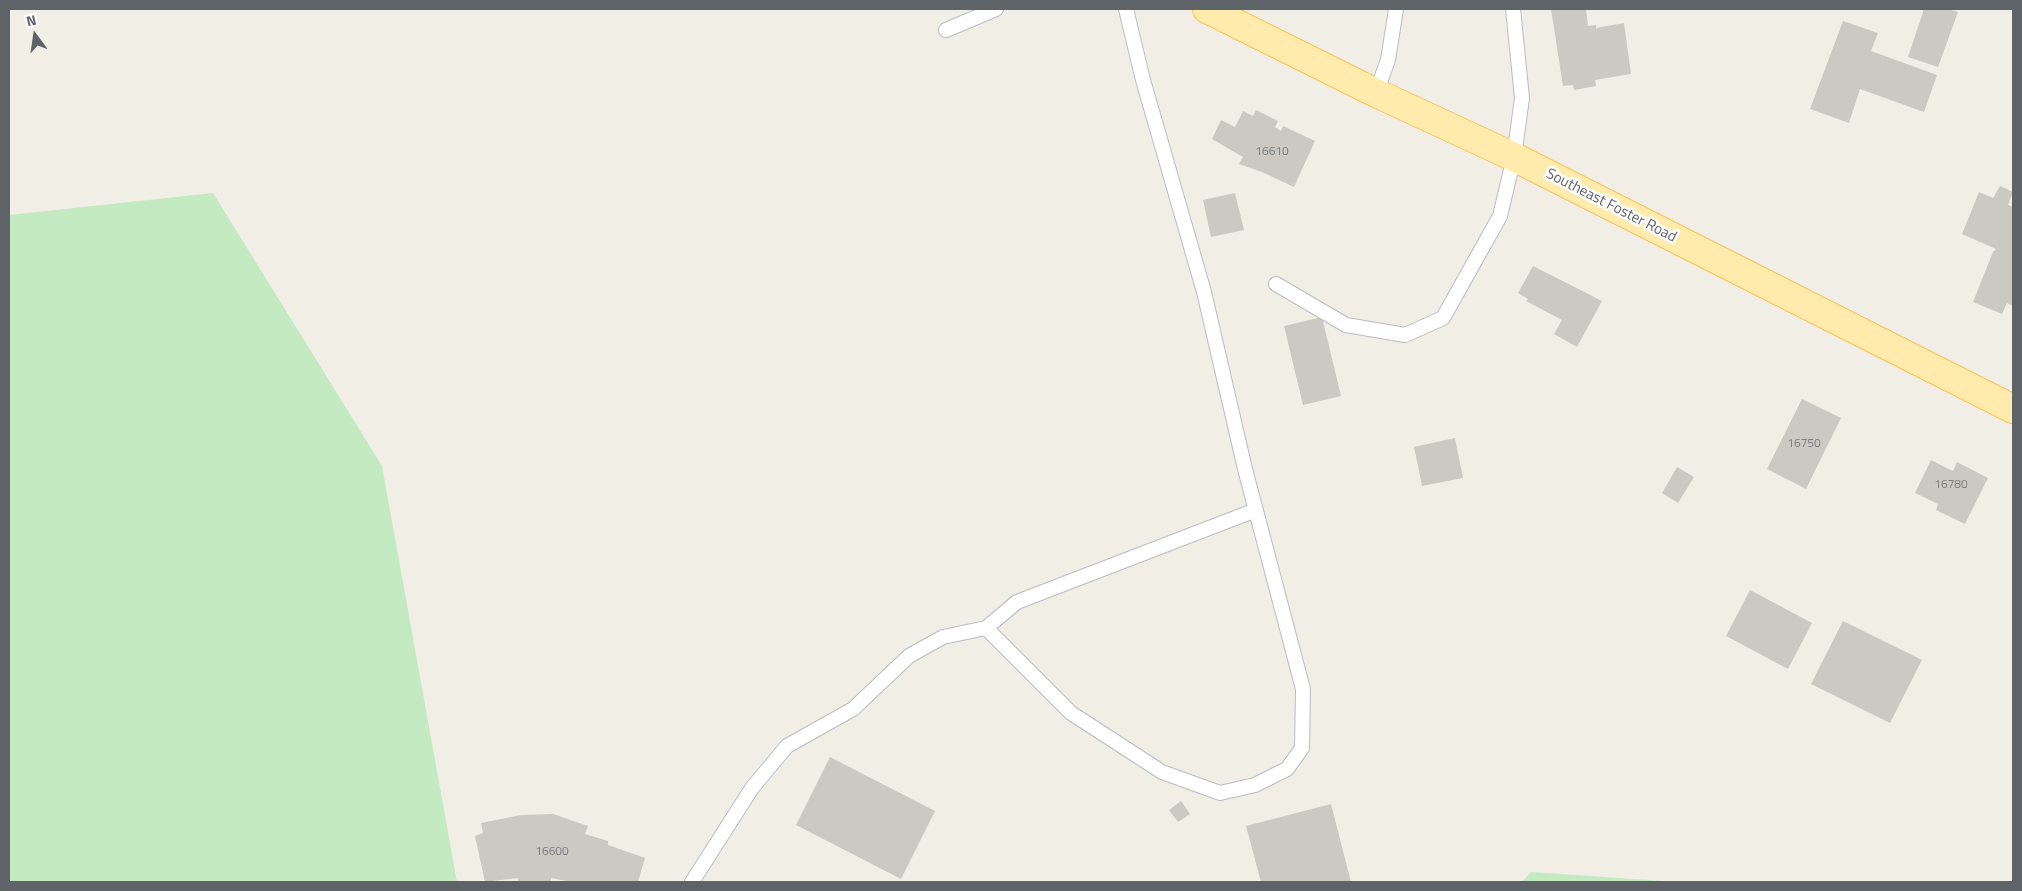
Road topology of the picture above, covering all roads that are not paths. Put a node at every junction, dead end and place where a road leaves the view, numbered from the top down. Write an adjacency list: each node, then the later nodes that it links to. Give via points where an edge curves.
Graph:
1 (996, 9): 6 (lane)
2 (1126, 9): 11 (lane, via 1204,292)
3 (1207, 9): 7 (main road, Southeast Foster Road)
4 (1396, 9): 7 (lane, via 1388,60)
5 (1512, 9): 8 (lane, via 1522,98)
6 (946, 30)
7 (1376, 93): 8 (main road, Southeast Foster Road)
8 (1514, 157): 9 (lane, via 1500,216 1443,318 1405,335 1346,325); 10 (main road, Southeast Foster Road)
9 (1276, 284)
10 (2013, 408)
11 (1256, 510): 12 (lane, via 1017,602); 12 (lane, via 1303,689 1302,748 1287,770 1255,785 1220,793 1162,772 1071,713)
12 (986, 628): 13 (lane, via 943,637 909,656 853,709 787,746 752,788)
13 (692, 882)

